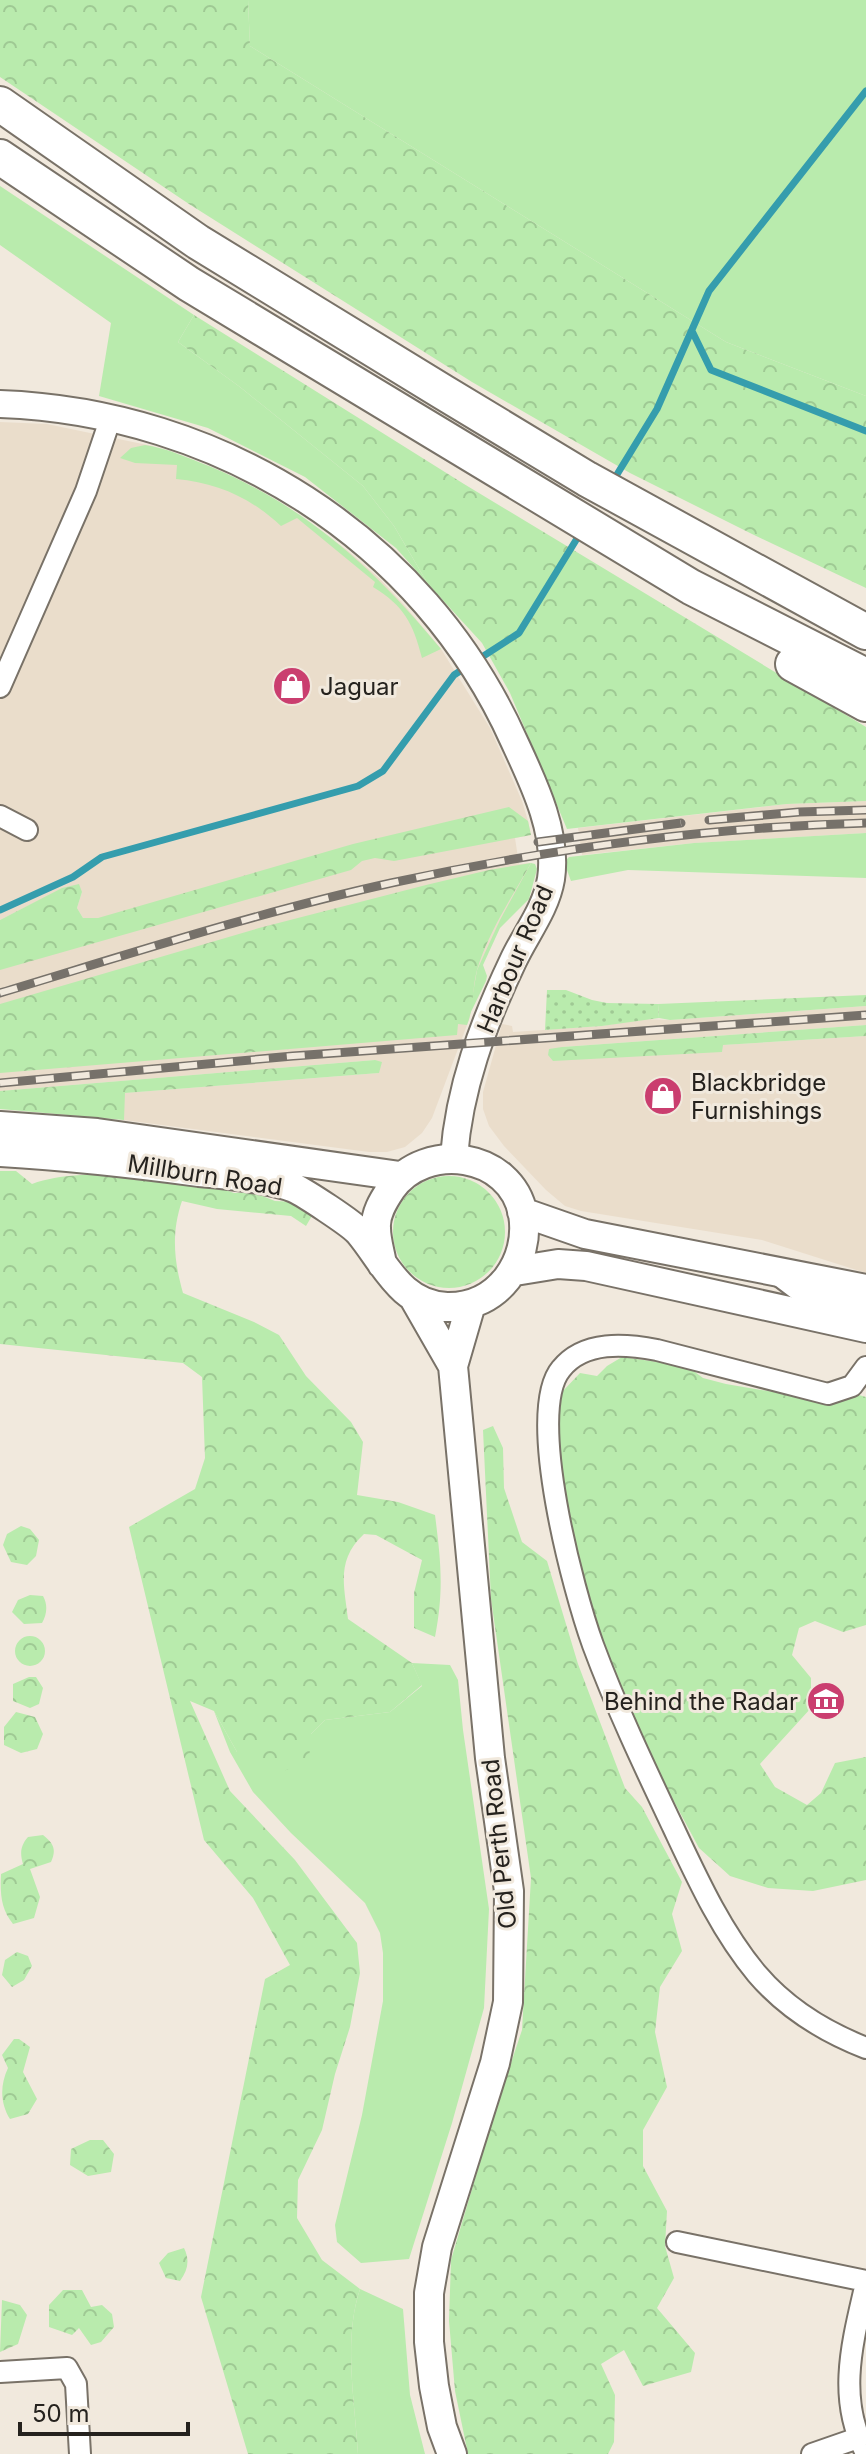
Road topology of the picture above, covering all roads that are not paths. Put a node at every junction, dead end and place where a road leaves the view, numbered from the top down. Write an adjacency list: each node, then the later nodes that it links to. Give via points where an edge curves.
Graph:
1 (0, 104): 6 (highway, via 198,242 587,479)
2 (0, 157): 5 (highway, via 189,284)
3 (0, 404): 4 (street, Harbour Road)
4 (111, 417): 8 (street, via 86,491); 14 (street, Harbour Road, via 243,462 346,527 437,615 511,735 540,803 551,881 470,1069 457,1117)
5 (691, 587): 7 (highway); 9 (highway, via 782,658)
6 (866, 632)
7 (866, 676)
8 (0, 685)
9 (866, 704)
10 (0, 816): 11 (street)
11 (27, 830)
12 (0, 1126): 15 (main road, Millburn Road, via 97,1133)
13 (0, 1152): 17 (main road, Millburn Road, via 186,1170 293,1188 357,1229)
14 (454, 1157): 15 (main road, via 428,1161); 16 (main road, via 482,1164 503,1179)
15 (400, 1176): 17 (main road, via 381,1203 375,1226)
16 (522, 1212): 18 (main road, via 525,1241); 19 (main road, via 585,1234)
17 (382, 1264): 21 (main road)
18 (515, 1271): 22 (main road, via 496,1292); 24 (main road, via 586,1266)
19 (779, 1272): 20 (main road); 23 (street, via 812,1297)
20 (866, 1289)
21 (414, 1298): 22 (main road, via 445,1307); 25 (main road, Old Perth Road)
22 (471, 1304): 25 (main road, Old Perth Road)
23 (866, 1308)
24 (866, 1328)
25 (453, 1366): 33 (main road, Old Perth Road, via 490,1758 509,1891 508,2002 495,2063 437,2247 429,2293 434,2386)
26 (866, 1367): 27 (street, via 852,1386 828,1394 657,1350 608,1345 585,1352 560,1369 549,1396 548,1418 568,1558 593,1644 695,1873 757,1974 816,2024)
27 (866, 2048)
28 (677, 2242): 29 (street)
29 (866, 2282): 31 (street, via 848,2358 852,2411)
30 (0, 2372): 32 (street, via 67,2368 76,2384)
31 (862, 2446): 34 (street)
32 (80, 2454)
33 (452, 2454)
34 (812, 2454)

